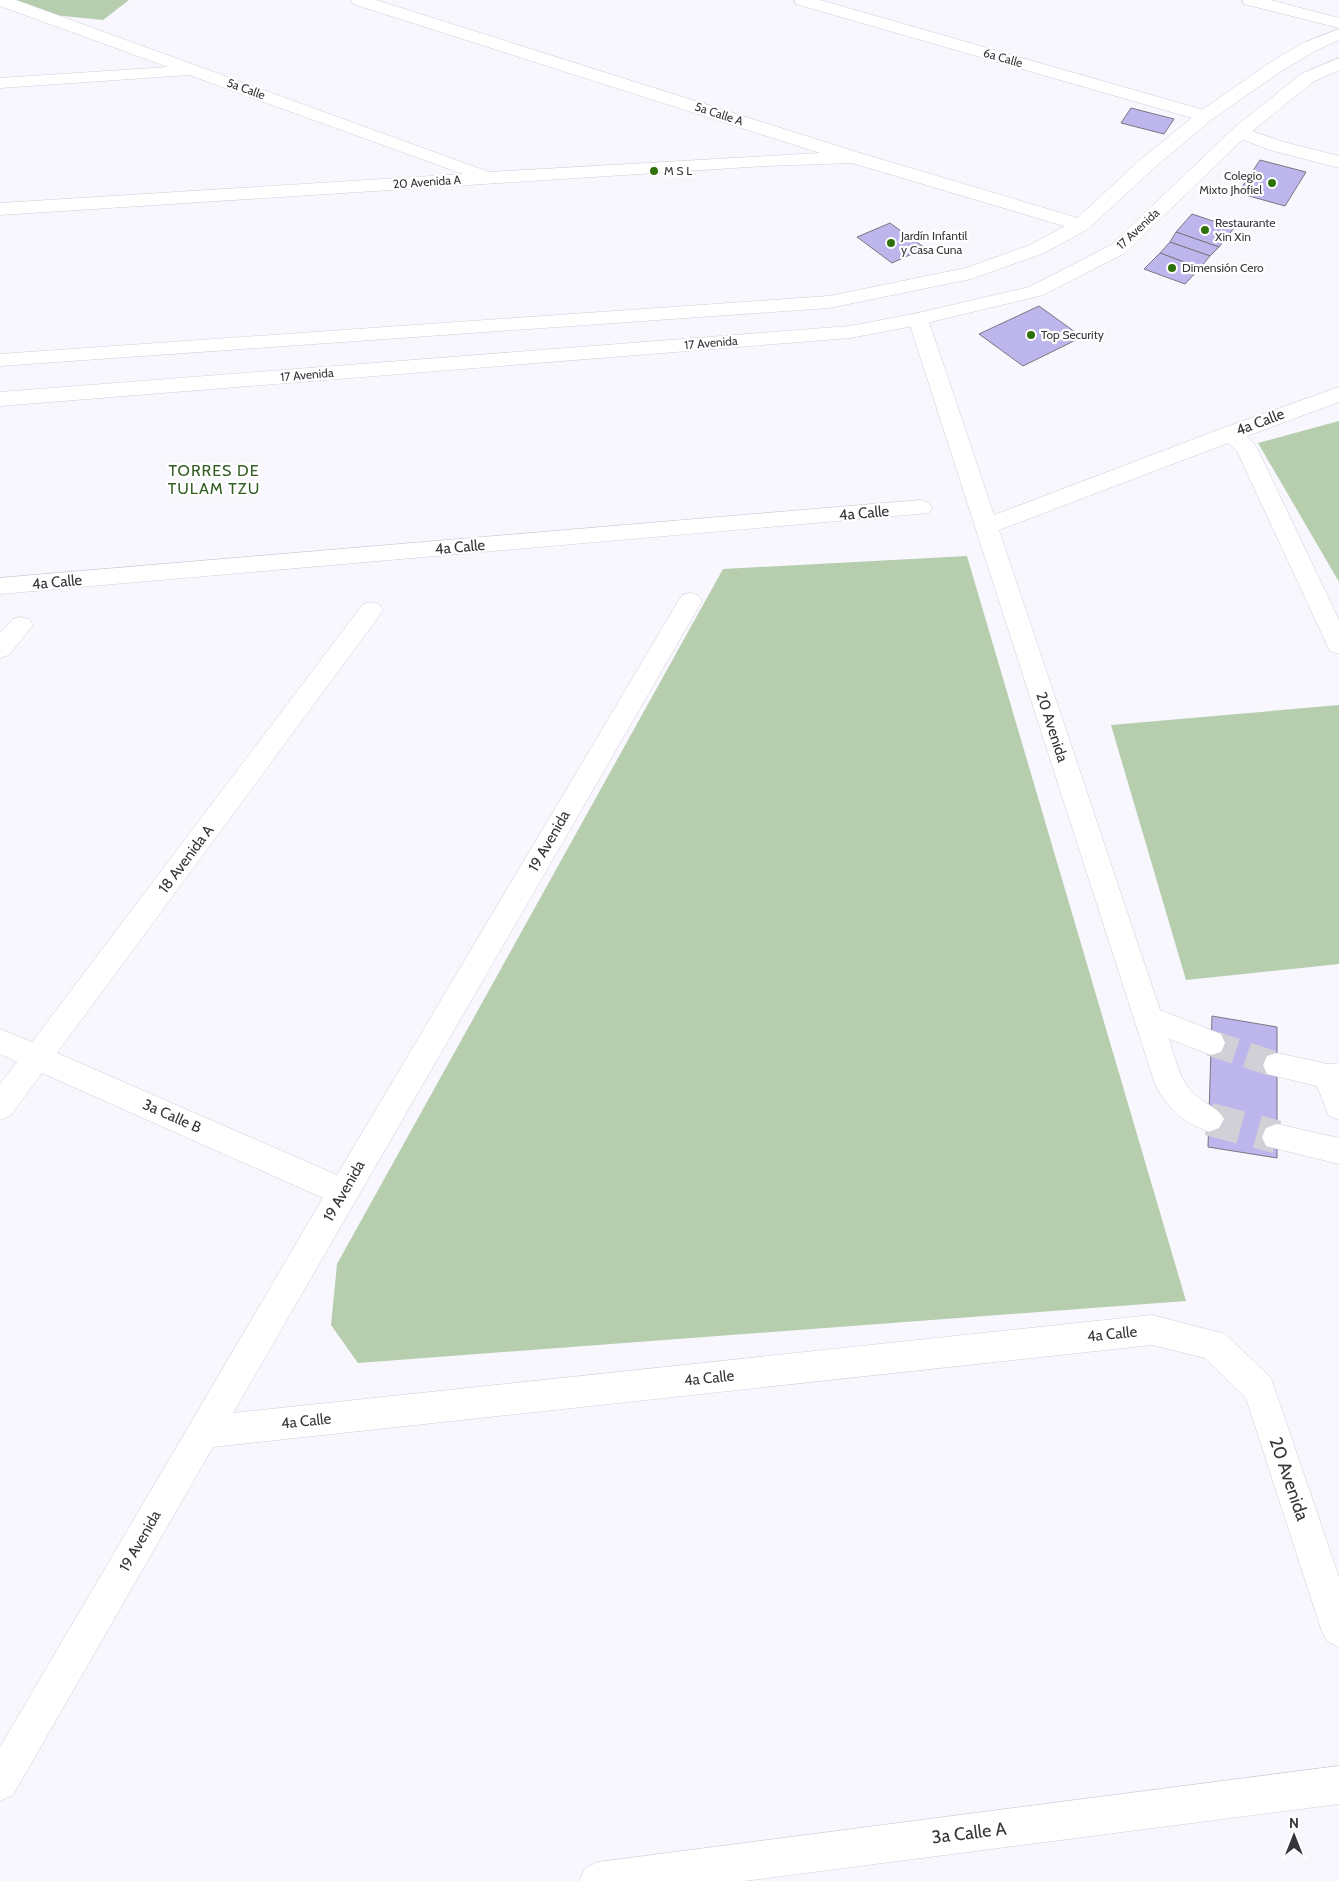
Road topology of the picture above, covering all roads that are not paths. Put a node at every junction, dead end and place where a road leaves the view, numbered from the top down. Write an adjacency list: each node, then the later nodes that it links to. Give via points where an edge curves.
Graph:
1 (0, 0): 8 (street, 5a Calle)
2 (358, 0): 12 (street, 5a Calle A)
3 (802, 0): 10 (street, 6a Calle)
4 (1250, 0): 5 (street)
5 (1339, 23)
6 (1339, 34): 10 (street, via 1274,68)
7 (1339, 63): 11 (street, 17 Avenida, via 1307,78)
8 (195, 70): 9 (street); 14 (street, 5a Calle)
9 (0, 83)
10 (1205, 116): 16 (street, via 1146,164)
11 (1240, 132): 13 (street, via 1277,146); 17 (street, 17 Avenida, via 1118,249 1036,291)
12 (854, 156): 14 (street, 20 Avenida A); 16 (street, 5a Calle A)
13 (1339, 162)
14 (491, 178): 15 (street, 20 Avenida A)
15 (0, 209)
16 (1081, 225): 18 (street, via 1037,249 971,273 829,302)
17 (918, 320): 20 (street, 17 Avenida, via 850,332); 23 (street, 20 Avenida)
18 (0, 360)
19 (1339, 394): 21 (street, 4a Calle)
20 (0, 399)
21 (1231, 433): 23 (street, 4a Calle); 28 (street, via 1246,448)
22 (921, 508): 24 (street, 4a Calle)
23 (986, 526): 30 (street, 20 Avenida)
24 (0, 586)
25 (690, 601): 41 (street, 19 Avenida)
26 (371, 610): 33 (street, 18 Avenida A)
27 (21, 625): 29 (street)
28 (1339, 645)
29 (0, 649)
30 (1148, 1018): 32 (street); 38 (street, 20 Avenida, via 1174,1094)
31 (0, 1041): 33 (street, 3a Calle B)
32 (1211, 1043)
33 (38, 1056): 37 (street, 18 Avenida A); 41 (street, 3a Calle B)
34 (1277, 1065): 35 (street)
35 (1334, 1075): 36 (street)
36 (1339, 1106)
37 (0, 1107)
38 (1208, 1119)
39 (1277, 1136): 40 (street)
40 (1339, 1151)
41 (343, 1192): 43 (street, 19 Avenida)
42 (1214, 1345): 43 (street, 4a Calle, via 1152,1330); 44 (street, 20 Avenida, via 1259,1389)
43 (203, 1432): 45 (street, 19 Avenida)
44 (1339, 1629)
45 (0, 1782)
46 (1339, 1785): 47 (street, 3a Calle A)
47 (598, 1881)

